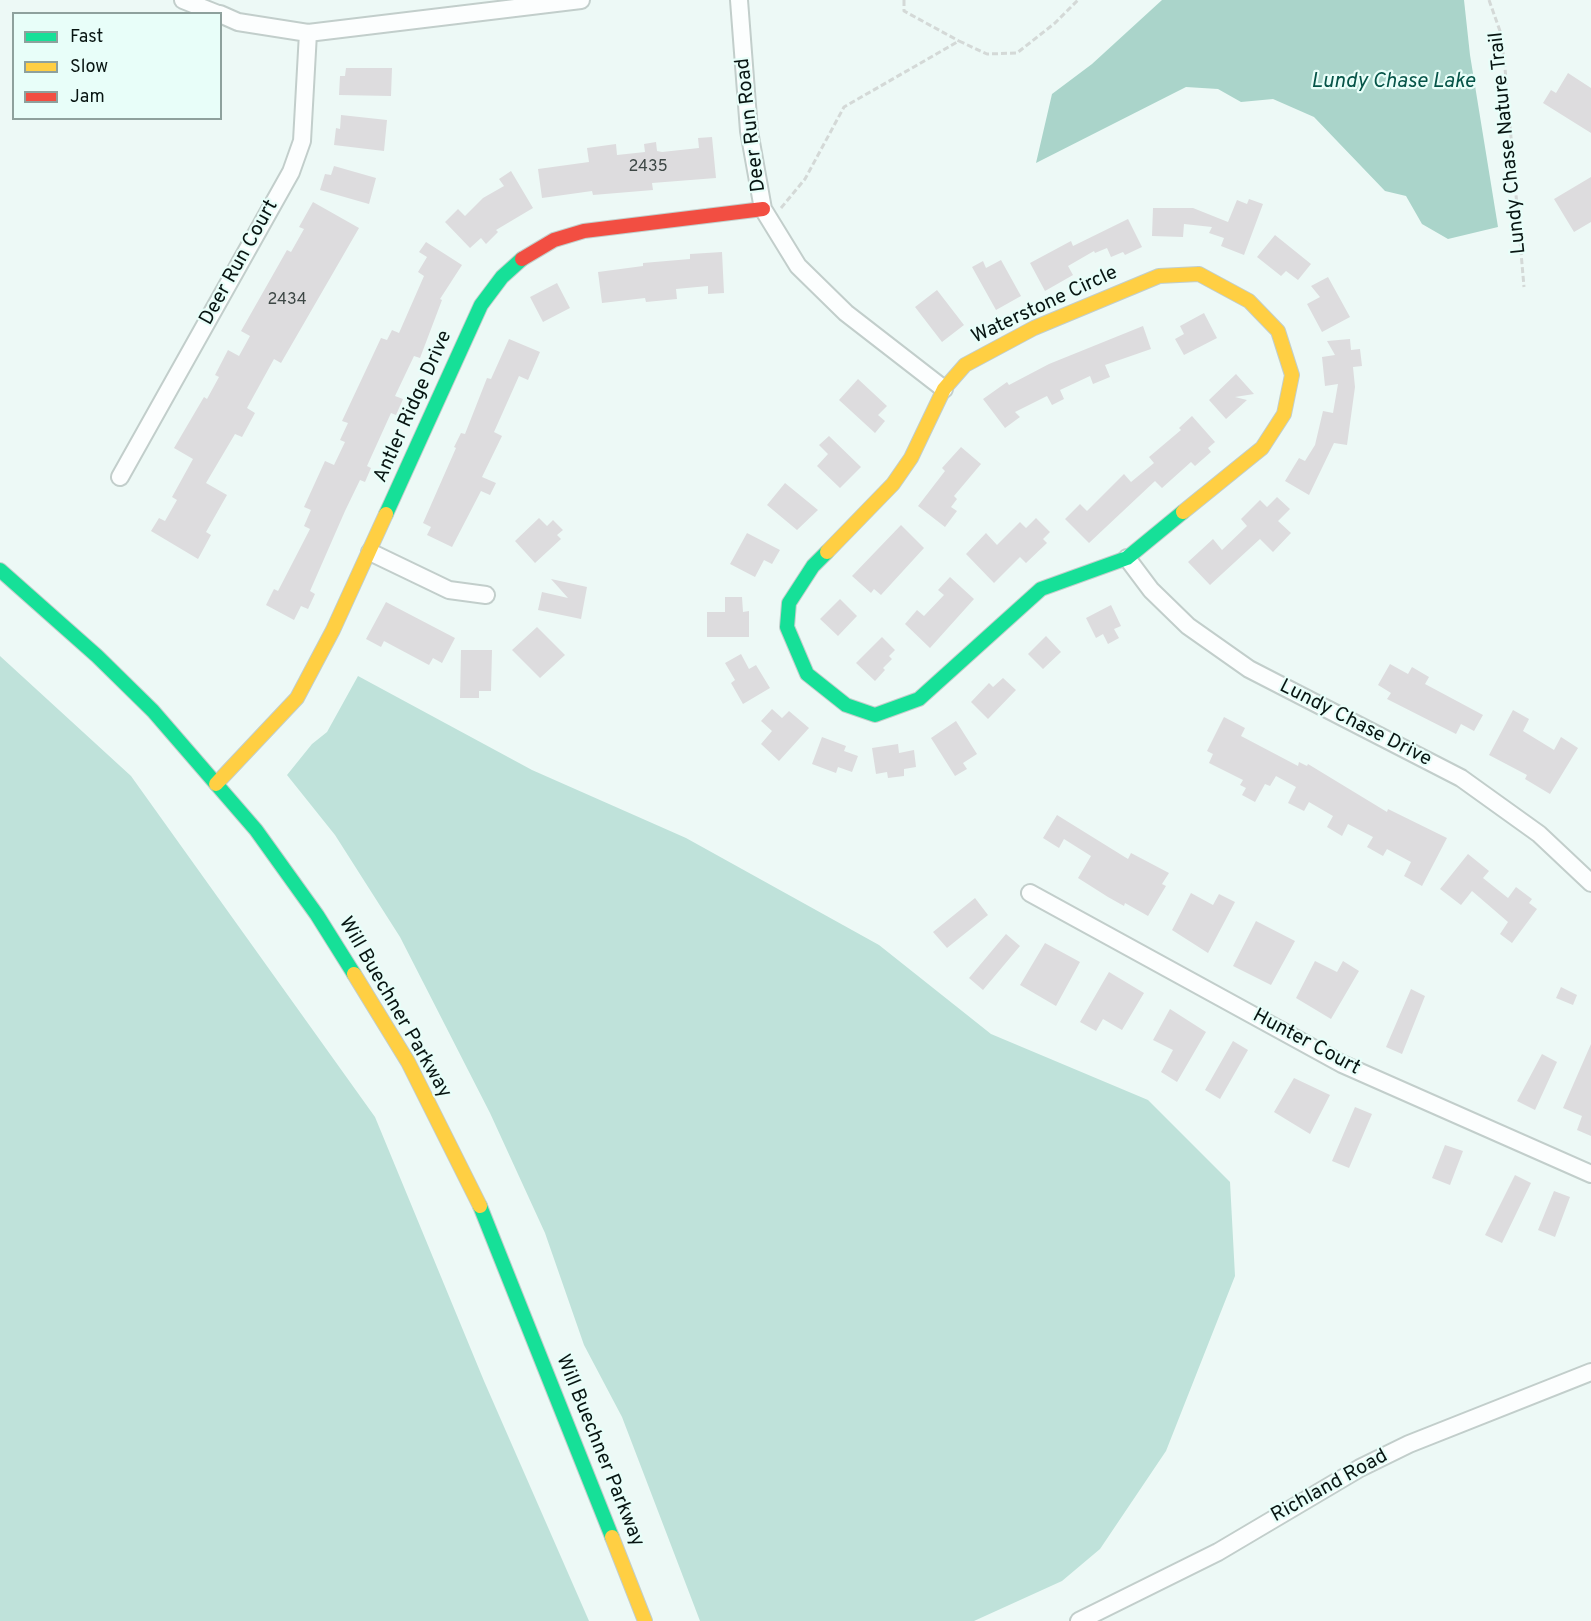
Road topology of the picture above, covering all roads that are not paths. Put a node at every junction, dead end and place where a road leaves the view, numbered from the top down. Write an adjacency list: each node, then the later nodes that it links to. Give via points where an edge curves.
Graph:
1 (183, 0): 4 (street)
2 (581, 0): 6 (street)
3 (739, 0): 7 (street, Deer Run Road, via 749,131)
4 (214, 12)
5 (222, 15): 6 (street, via 238,22)
6 (308, 33): 9 (street, Deer Run Court, via 302,141 291,172)
7 (766, 215): 8 (street, Deer Run Road, via 798,266 846,313); 10 (street, Antler Ridge Drive, via 584,231 554,240 526,255 502,277 481,305)
8 (944, 389): 11 (street, Waterstone Circle, via 965,365 1024,333 1159,276 1199,274 1250,301 1278,331 1292,375 1284,414 1262,448); 11 (street, Waterstone Circle, via 911,458 893,484 813,566 789,603 787,627 807,674 846,705 875,715 919,699 1041,589)
9 (120, 477)
10 (370, 552): 13 (street, via 449,590); 14 (street, Antler Ridge Drive, via 297,698)
11 (1127, 558): 15 (street, Lundy Chase Drive, via 1151,590 1188,626 1241,663 1461,778 1539,834)
12 (0, 570): 14 (street, Will Buechner Parkway, via 137,696)
13 (486, 595)
14 (216, 784): 19 (street, Will Buechner Parkway, via 256,830 317,915 408,1062 491,1229)
15 (1591, 883)
16 (1030, 893): 17 (street, Hunter Court, via 1342,1064)
17 (1591, 1174)
18 (1591, 1372): 20 (street, Richland Road, via 1360,1468 1218,1552)
19 (645, 1621)
20 (1078, 1621)

